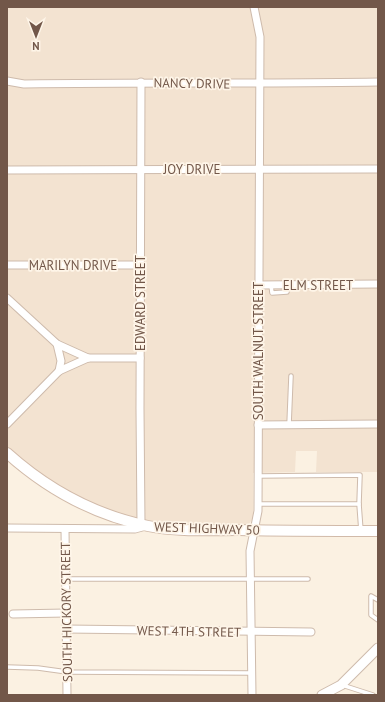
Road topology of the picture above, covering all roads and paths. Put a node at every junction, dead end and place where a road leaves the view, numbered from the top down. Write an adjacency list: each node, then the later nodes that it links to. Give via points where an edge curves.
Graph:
1 (254, 7): 5 (street, SOUTH WALNUT STREET, via 260,37)
2 (7, 81): 3 (street, NANCY DRIVE, via 24,84)
3 (140, 82): 5 (street, NANCY DRIVE); 6 (street, EDWARD STREET)
4 (378, 82): 5 (street, NANCY DRIVE)
5 (259, 84): 9 (street, SOUTH WALNUT STREET)
6 (140, 169): 8 (street, JOY DRIVE); 9 (street, JOY DRIVE); 11 (street, EDWARD STREET)
7 (378, 169): 9 (street, JOY DRIVE)
8 (7, 170)
9 (259, 170): 13 (street, SOUTH WALNUT STREET)
10 (7, 265): 11 (street, MARILYN DRIVE)
11 (140, 265): 17 (street, EDWARD STREET)
12 (378, 284): 13 (street, ELM STREET)
13 (258, 285): 22 (street, SOUTH WALNUT STREET)
14 (7, 298): 15 (street)
15 (57, 344): 16 (street); 18 (street, via 61,361)
16 (88, 358): 17 (street); 18 (street)
17 (140, 358): 28 (street, EDWARD STREET)
18 (59, 370): 20 (street)
19 (291, 376): 23 (lane)
20 (7, 424)
21 (378, 424): 23 (street)
22 (258, 425): 23 (street); 25 (street, SOUTH WALNUT STREET)
23 (289, 425)
24 (7, 453): 28 (main road, WEST HIGHWAY 50, via 61,494 111,515)
25 (258, 476): 26 (street, SOUTH WALNUT STREET); 27 (lane, via 360,475)
26 (258, 504): 27 (lane); 31 (street, SOUTH WALNUT STREET)
27 (359, 504): 32 (lane)
28 (145, 525): 30 (street, via 135,529); 31 (main road, WEST HIGHWAY 50, via 173,529)
29 (7, 528): 30 (street)
30 (65, 530): 34 (street, SOUTH HICKORY STREET)
31 (254, 530): 32 (main road, WEST HIGHWAY 50); 36 (street, SOUTH WALNUT STREET, via 250,546)
32 (361, 530): 33 (main road, WEST HIGHWAY 50)
33 (378, 530)
34 (66, 578): 36 (lane); 38 (street, SOUTH HICKORY STREET)
35 (308, 579): 36 (lane)
36 (249, 580): 42 (street, SOUTH WALNUT STREET)
37 (378, 600): 40 (lane, via 371,596 371,615)
38 (66, 613): 39 (street); 41 (street, SOUTH HICKORY STREET)
39 (13, 614)
40 (378, 620)
41 (66, 629): 42 (street, WEST 4TH STREET); 46 (street, SOUTH HICKORY STREET)
42 (250, 632): 43 (street, WEST 4TH STREET); 47 (street, SOUTH WALNUT STREET)
43 (311, 632)
44 (378, 648): 48 (street)
45 (7, 667): 46 (lane)
46 (67, 672): 47 (lane); 49 (street, SOUTH HICKORY STREET)
47 (251, 673): 50 (street, SOUTH WALNUT STREET)
48 (341, 685): 51 (street); 52 (lane)
49 (67, 695)
50 (252, 695)
51 (322, 695)
52 (373, 695)

